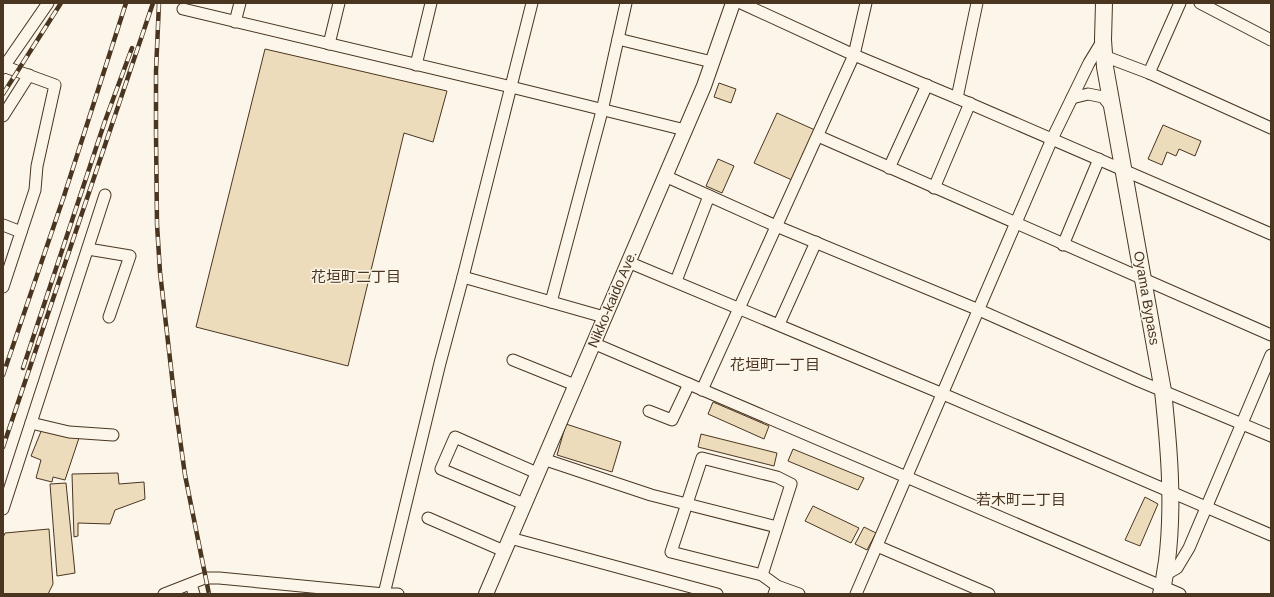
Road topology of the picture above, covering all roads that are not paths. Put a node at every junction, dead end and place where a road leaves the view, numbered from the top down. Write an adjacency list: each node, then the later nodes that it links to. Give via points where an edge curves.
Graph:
1 (48, 3): 24 (street)
2 (240, 3): 15 (street)
3 (339, 3): 19 (street)
4 (431, 3): 23 (street)
5 (532, 3): 28 (street)
6 (626, 3): 16 (street)
7 (733, 3): 22 (main road, Nikko-kaido Ave.)
8 (742, 3): 20 (street)
9 (866, 3): 20 (street)
10 (978, 3): 29 (street)
11 (1104, 3): 17 (highway, Oyama Bypass)
12 (1180, 3): 25 (street)
13 (1200, 3): 18 (street)
14 (183, 9): 15 (street)
15 (235, 22): 19 (street)
16 (618, 39): 22 (street); 33 (street)
17 (1103, 40): 21 (highway, Oyama Bypass); 30 (street)
18 (1271, 40)
19 (329, 44): 23 (street)
20 (854, 55): 27 (street); 37 (street)
21 (1104, 56): 25 (street); 32 (highway, Oyama Bypass)
22 (712, 62): 36 (main road, Nikko-kaido Ave.)
23 (416, 65): 28 (street)
24 (3, 67): 26 (street)
25 (1149, 73): 35 (street)
26 (29, 75): 34 (street); 49 (street, via 55,85 37,166 35,190)
27 (927, 85): 29 (street); 40 (street)
28 (511, 87): 33 (street); 55 (street)
29 (957, 98): 31 (street)
30 (1072, 98): 32 (street, via 1088,94 1103,98); 38 (street)
31 (970, 103): 38 (street); 43 (street)
32 (1112, 109): 41 (highway, Oyama Bypass)
33 (602, 110): 36 (street); 59 (street)
34 (3, 116)
35 (1271, 128)
36 (685, 130): 42 (main road, Nikko-kaido Ave.)
37 (818, 136): 40 (street); 48 (street)
38 (1052, 139): 39 (street); 46 (street)
39 (1099, 159): 41 (street); 52 (street)
40 (889, 168): 43 (street)
41 (1123, 170): 50 (street); 56 (highway, Oyama Bypass)
42 (665, 176): 45 (street); 54 (main road, Nikko-kaido Ave.)
43 (934, 188): 46 (street)
44 (105, 195): 53 (street)
45 (709, 196): 48 (street); 57 (street)
46 (1015, 224): 52 (street); 61 (street)
47 (3, 225): 49 (street)
48 (776, 226): 51 (street); 60 (street)
49 (21, 232): 58 (street)
50 (1271, 234)
51 (816, 242): 61 (street); 64 (street)
52 (1063, 245): 56 (street)
53 (88, 249): 62 (street, via 130,256); 75 (street)
54 (628, 262): 57 (street); 63 (main road, Nikko-kaido Ave.)
55 (463, 277): 59 (street); 98 (street)
56 (1144, 280): 65 (street); 72 (highway, Oyama Bypass)
57 (676, 281): 60 (street)
58 (3, 287)
59 (551, 302): 63 (street)
60 (739, 307): 64 (street); 71 (street)
61 (979, 310): 72 (street); 73 (street)
62 (109, 317)
63 (604, 317): 66 (main road, Nikko-kaido Ave.)
64 (779, 324): 73 (street)
65 (1271, 336)
66 (593, 343): 69 (street); 70 (main road, Nikko-kaido Ave.)
67 (1271, 355): 76 (street)
68 (513, 360): 70 (street)
69 (689, 384): 71 (street); 74 (street, via 672,420)
70 (575, 385): 79 (main road, Nikko-kaido Ave.)
71 (702, 390): 81 (street)
72 (1163, 391): 76 (street); 82 (highway, Oyama Bypass)
73 (943, 394): 81 (street); 82 (street)
74 (649, 411)
75 (31, 423): 77 (street, via 69,432); 86 (street)
76 (1242, 423): 78 (street); 85 (street)
77 (113, 435)
78 (1271, 436)
79 (543, 459): 80 (main road, Nikko-kaido Ave.); 84 (street, via 651,495)
80 (537, 473): 83 (main road, Nikko-kaido Ave.); 83 (street, via 455,438 441,469)
81 (906, 477): 91 (street); 94 (street)
82 (1171, 492): 85 (street); 94 (highway, Oyama Bypass, via 1171,520)
83 (524, 504): 90 (main road, Nikko-kaido Ave.)
84 (687, 504): 88 (street); 88 (street, via 702,458 778,477 791,484); 93 (street, via 671,552)
85 (1206, 507): 89 (street); 94 (street, via 1177,568)
86 (3, 509)
87 (428, 518): 92 (street)
88 (777, 527): 93 (street)
89 (1271, 535)
90 (510, 538): 92 (main road, Nikko-kaido Ave.); 101 (street)
91 (877, 546): 103 (street); 104 (street)
92 (504, 551): 100 (main road, Nikko-kaido Ave.)
93 (762, 575): 96 (street)
94 (1163, 585): 105 (street)
95 (193, 589): 97 (street); 98 (street, via 205,578 218,578)
96 (776, 590): 102 (street)
97 (164, 594)
98 (384, 594): 99 (street)
99 (398, 594)
100 (486, 594)
101 (717, 594)
102 (798, 594)
103 (856, 594)
104 (989, 594)
105 (1180, 594)

